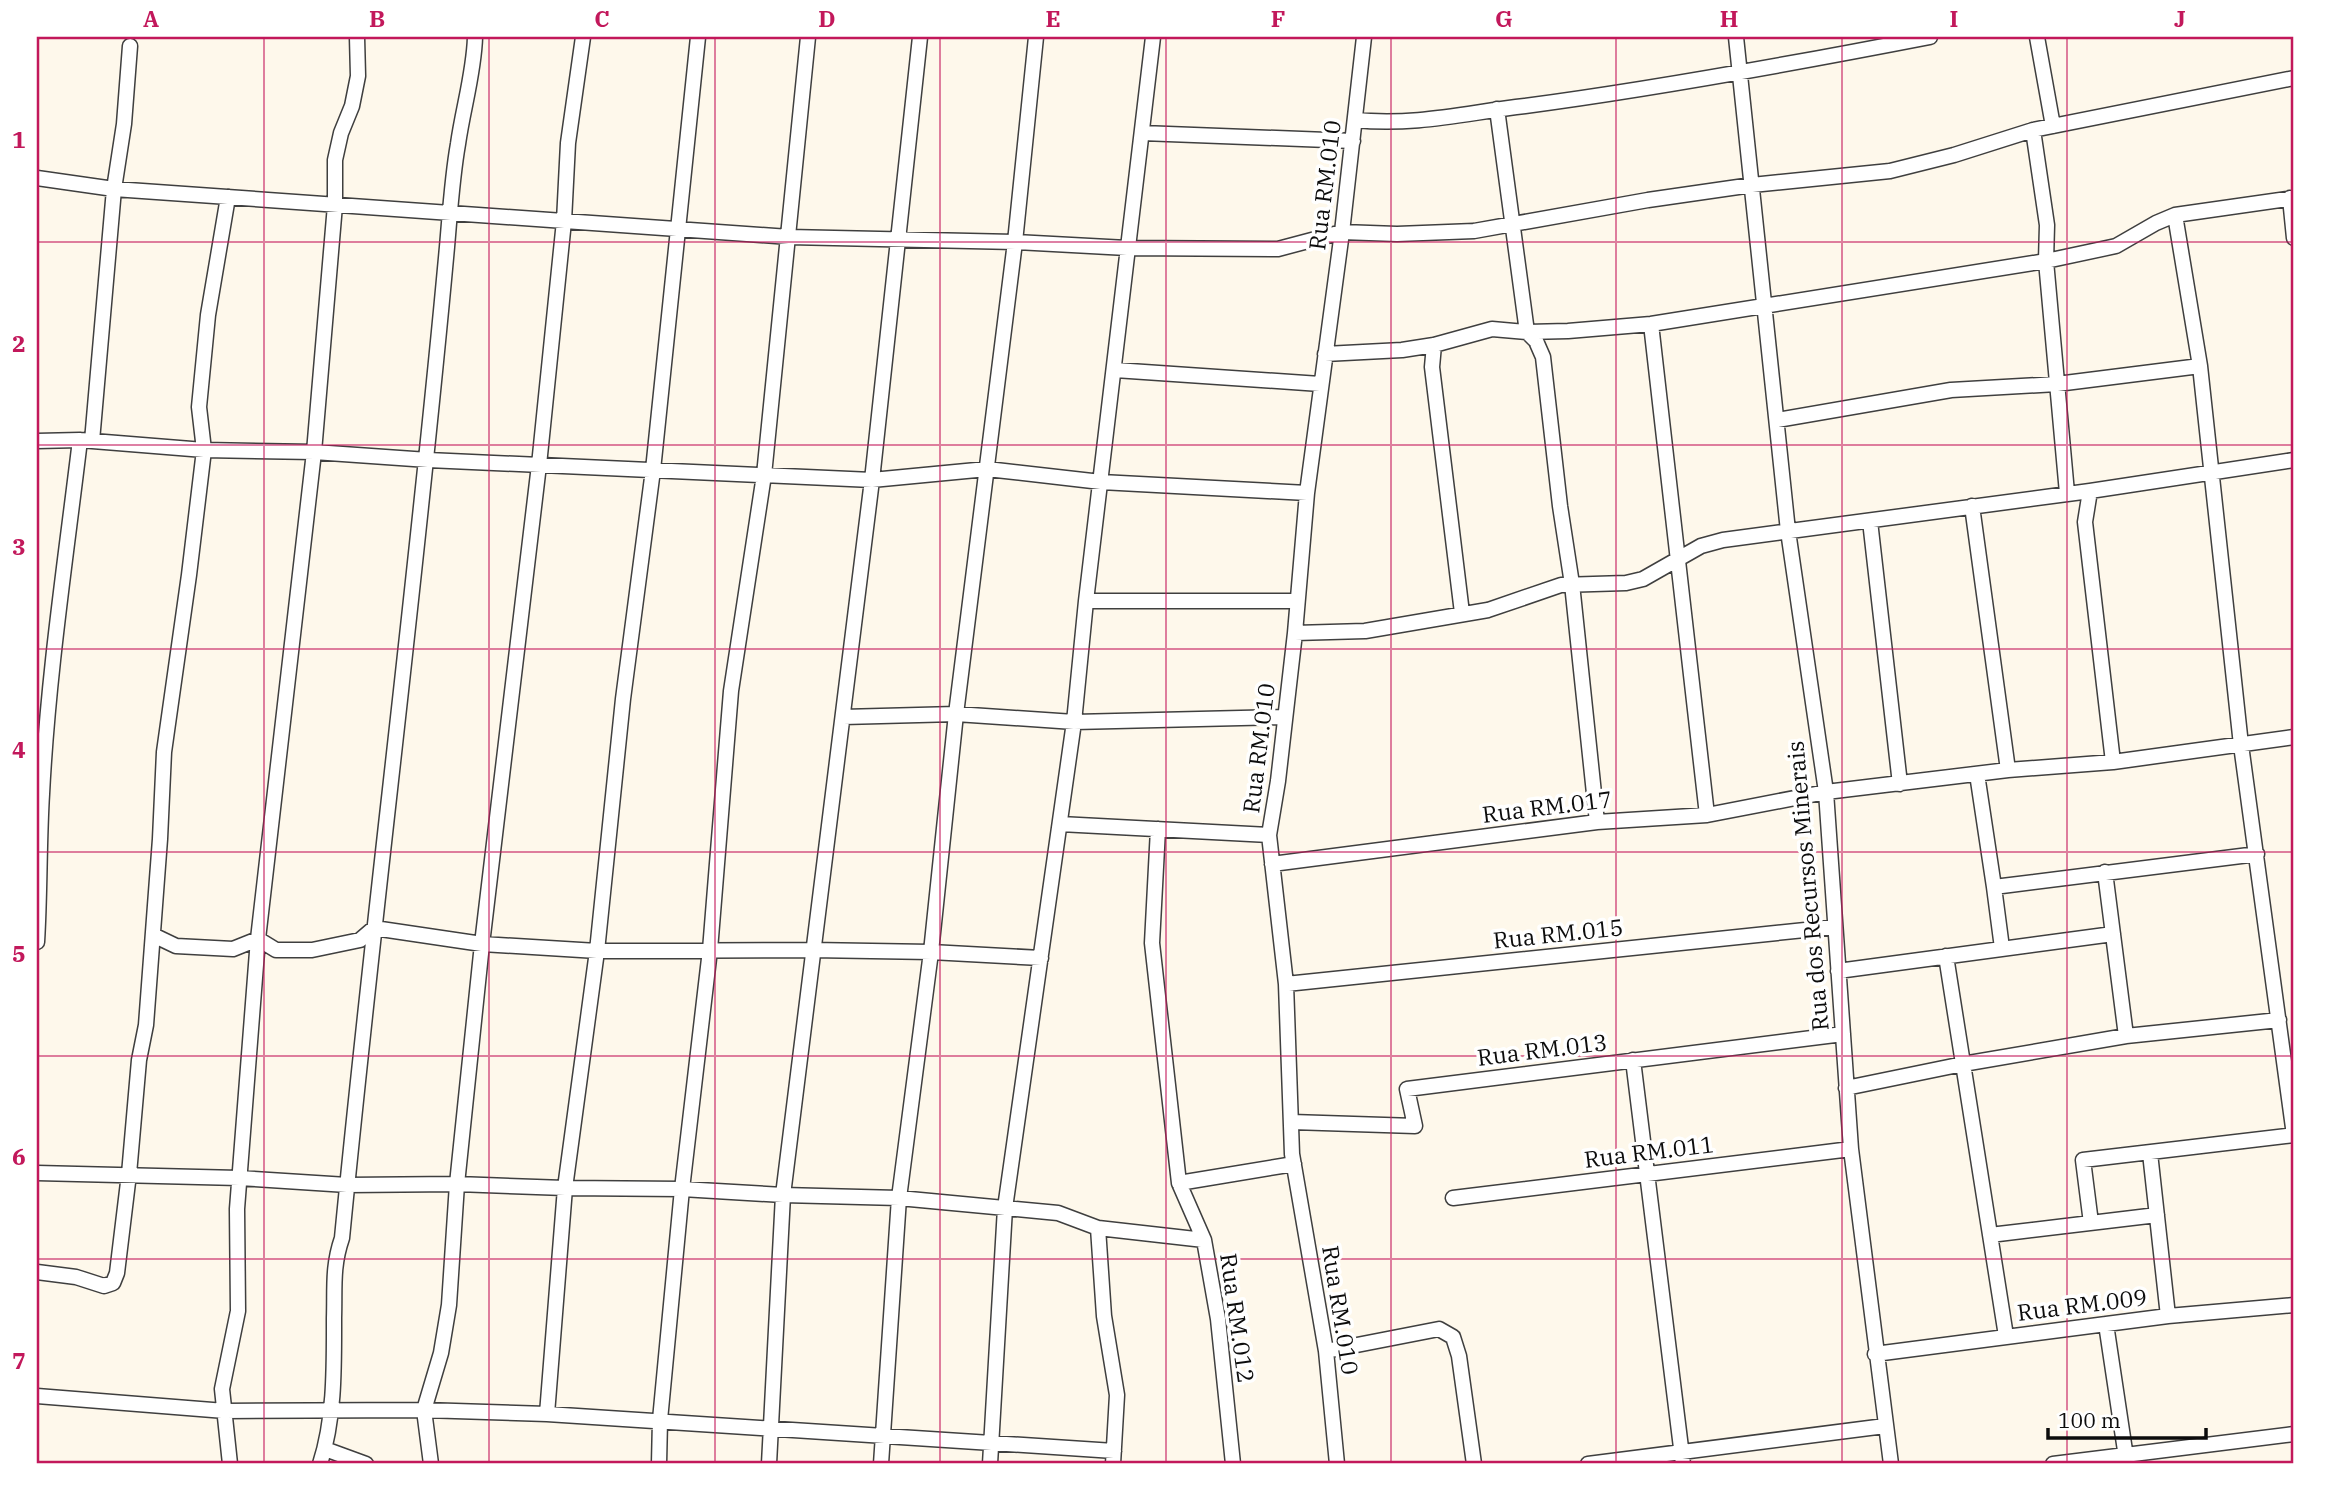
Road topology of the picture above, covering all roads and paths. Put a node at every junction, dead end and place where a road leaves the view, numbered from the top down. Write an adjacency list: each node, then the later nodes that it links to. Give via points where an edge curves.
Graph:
1 (357, 37): 27 (street, via 358,76 335,160)
2 (475, 37): 28 (street)
3 (583, 37): 30 (street, via 568,143)
4 (698, 37): 32 (street)
5 (808, 37): 34 (street)
6 (920, 37): 36 (street)
7 (1036, 37): 37 (street)
8 (1153, 37): 20 (street)
9 (1364, 37): 17 (street, Rua RM.010)
10 (1736, 37): 14 (street, Rua dos Recursos Minerais)
11 (1930, 37): 14 (street)
12 (2037, 37): 18 (street)
13 (130, 46): 24 (street)
14 (1741, 74): 16 (street); 23 (street, Rua dos Recursos Minerais)
15 (2294, 78): 18 (street)
16 (1497, 109): 17 (street, via 1405,123); 31 (street)
17 (1355, 120): 21 (street, Rua RM.010)
18 (2053, 126): 19 (street)
19 (2033, 131): 23 (street, via 1890,171); 39 (street, via 2046,225)
20 (1142, 133): 21 (street); 38 (street)
21 (1353, 142): 33 (street, Rua RM.010)
22 (37, 178): 24 (street)
23 (1752, 186): 31 (street); 40 (street, Rua dos Recursos Minerais)
24 (114, 189): 25 (street); 52 (street)
25 (229, 197): 27 (street); 54 (street, via 208,315 200,407)
26 (2292, 198): 29 (street); 35 (street)
27 (335, 205): 28 (street); 55 (street)
28 (450, 213): 30 (street); 56 (street)
29 (2175, 215): 39 (street, via 2116,246); 47 (street)
30 (564, 221): 32 (street); 58 (street)
31 (1511, 224): 33 (street, via 1474,231); 43 (street)
32 (677, 231): 34 (street); 60 (street)
33 (1342, 232): 38 (street, via 1278,249); 45 (street, Rua RM.010)
34 (789, 237): 36 (street); 62 (street)
35 (2294, 238)
36 (897, 241): 37 (street); 63 (street)
37 (1015, 242): 38 (street); 59 (street)
38 (1127, 248): 48 (street)
39 (2046, 261): 40 (street); 50 (street)
40 (1765, 304): 41 (street); 51 (street, Rua dos Recursos Minerais)
41 (1651, 324): 42 (street); 71 (street)
42 (1568, 331): 43 (street); 46 (street)
43 (1527, 332): 44 (street, via 1492,330); 46 (street)
44 (1434, 345): 45 (street); 75 (street, via 1432,367)
45 (1325, 354): 49 (street, Rua RM.010)
46 (1543, 357): 72 (street)
47 (2200, 366): 50 (street); 61 (street)
48 (1115, 370): 49 (street); 64 (street)
49 (1320, 384): 66 (street, Rua RM.010)
50 (2057, 384): 51 (street, via 1951,390); 67 (street)
51 (1777, 420): 70 (street, Rua dos Recursos Minerais)
52 (86, 440): 53 (street); 54 (street); 102 (street, via 50,692)
53 (37, 441)
54 (204, 450): 55 (street); 100 (street, via 164,752)
55 (314, 452): 56 (street); 101 (street)
56 (428, 460): 58 (street); 98 (street)
57 (2294, 460): 61 (street)
58 (539, 465): 60 (street); 103 (street)
59 (987, 469): 63 (street); 64 (street); 77 (street)
60 (653, 470): 62 (street); 107 (street)
61 (2211, 474): 65 (street); 82 (street)
62 (764, 475): 63 (street); 105 (street, via 731,691)
63 (872, 480): 78 (street)
64 (1101, 482): 66 (street); 73 (street)
65 (2090, 491): 67 (street); 83 (street, via 2085,522)
66 (1307, 493): 74 (street, Rua RM.010)
67 (2067, 493): 68 (street)
68 (1972, 506): 69 (street); 84 (street)
69 (1870, 521): 70 (street); 86 (street)
70 (1788, 531): 71 (street, via 1723,540); 87 (street, Rua dos Recursos Minerais)
71 (1678, 559): 72 (street, via 1643,579); 88 (street)
72 (1572, 584): 75 (street, via 1488,610); 89 (street)
73 (1086, 601): 74 (street); 80 (street)
74 (1297, 601): 76 (street, Rua RM.010)
75 (1462, 613): 76 (street, via 1364,631)
76 (1295, 633): 79 (street, Rua RM.010)
77 (956, 714): 78 (street); 80 (street); 108 (street)
78 (843, 717): 106 (street)
79 (1285, 717): 80 (street); 92 (street, Rua RM.010)
80 (1074, 722): 90 (street)
81 (2294, 737): 82 (street, Rua RM.017)
82 (2241, 745): 83 (street, Rua RM.017); 93 (street)
83 (2113, 762): 84 (street, Rua RM.017)
84 (2008, 770): 85 (street, Rua RM.017)
85 (1977, 774): 86 (street, Rua RM.017); 96 (street)
86 (1900, 784): 87 (street, Rua RM.017)
87 (1826, 792): 88 (street, Rua RM.017); 97 (street, Rua dos Recursos Minerais)
88 (1707, 815): 89 (street, Rua RM.017)
89 (1597, 822): 94 (street, Rua RM.017)
90 (1060, 824): 91 (street); 110 (street)
91 (1158, 828): 92 (street); 129 (street, Rua RM.012, via 1152,943)
92 (1269, 835): 94 (street, Rua RM.010)
93 (2258, 854): 95 (street); 113 (street)
94 (1272, 864): 112 (street, Rua RM.010)
95 (2105, 872): 96 (street); 99 (street)
96 (1994, 887): 104 (street)
97 (1834, 927): 111 (street, Rua dos Recursos Minerais); 112 (street, Rua RM.015)
98 (374, 928): 101 (street, via 360,940 312,950 276,950); 103 (street); 131 (street)
99 (2113, 934): 104 (street); 115 (street)
100 (153, 935): 101 (street, via 176,946 233,949); 127 (street)
101 (258, 939): 128 (street)
102 (37, 942)
103 (482, 944): 107 (street); 130 (street)
104 (2002, 948): 109 (street)
105 (710, 950): 106 (street); 107 (street); 133 (street)
106 (812, 950): 108 (street); 134 (street)
107 (597, 951): 132 (street)
108 (931, 952): 110 (street); 135 (street)
109 (1946, 956): 111 (street); 118 (street)
110 (1041, 958): 137 (street)
111 (1838, 971): 114 (street, Rua dos Recursos Minerais)
112 (1286, 984): 120 (street, Rua RM.010)
113 (2279, 1020): 115 (street); 116 (street)
114 (1843, 1034): 117 (street, Rua RM.013); 119 (street, Rua dos Recursos Minerais)
115 (2126, 1036): 118 (street)
116 (2287, 1036): 121 (street)
117 (1633, 1060): 120 (street, Rua RM.013, via 1407,1089 1415,1126); 126 (street)
118 (1963, 1064): 119 (street); 141 (street)
119 (1846, 1088): 122 (street, Rua dos Recursos Minerais)
120 (1293, 1122): 124 (street, Rua RM.010)
121 (2294, 1135): 123 (street)
122 (1852, 1149): 126 (street, Rua RM.011); 149 (street, Rua dos Recursos Minerais)
123 (2150, 1153): 138 (street); 139 (street, via 2083,1160)
124 (1294, 1164): 129 (street); 148 (street, Rua RM.010)
125 (37, 1173): 127 (street)
126 (1648, 1173): 136 (street, Rua RM.011); 163 (street)
127 (129, 1174): 128 (street); 143 (street, via 113,1283 104,1286)
128 (239, 1178): 131 (street); 153 (street, via 238,1311 223,1381)
129 (1179, 1183): 142 (street, Rua RM.012)
130 (457, 1184): 131 (street); 132 (street); 152 (street, via 449,1305)
131 (347, 1185): 151 (street, via 334,1261)
132 (565, 1188): 133 (street); 154 (street)
133 (682, 1189): 134 (street); 155 (street)
134 (783, 1195): 135 (street); 157 (street)
135 (899, 1198): 137 (street); 159 (street)
136 (1453, 1198)
137 (1004, 1208): 140 (street, via 1058,1213); 160 (street)
138 (2157, 1215): 139 (street); 145 (street)
139 (2091, 1223): 141 (street)
140 (1098, 1228): 142 (street); 162 (street, via 1104,1315 1117,1395)
141 (1990, 1236): 147 (street)
142 (1204, 1240): 173 (street, Rua RM.012, via 1218,1319)
143 (37, 1272)
144 (2294, 1305): 145 (street, Rua RM.009)
145 (2168, 1316): 146 (street, Rua RM.009)
146 (2106, 1324): 147 (street, Rua RM.009); 164 (street)
147 (2006, 1336): 149 (street, Rua RM.009)
148 (1326, 1351): 174 (street, Rua RM.010); 175 (street, via 1439,1329 1452,1337)
149 (1875, 1353): 156 (street, Rua dos Recursos Minerais)
150 (37, 1396): 153 (street)
151 (330, 1410): 152 (street); 153 (street); 161 (street)
152 (424, 1410): 154 (street); 168 (street)
153 (225, 1411): 165 (street)
154 (547, 1413): 155 (street)
155 (660, 1420): 157 (street); 169 (street)
156 (1885, 1426): 163 (street); 177 (street, Rua dos Recursos Minerais)
157 (770, 1429): 159 (street); 170 (street)
158 (2294, 1434): 164 (street)
159 (882, 1435): 160 (street); 171 (street)
160 (991, 1442): 162 (street); 172 (street)
161 (325, 1449): 166 (street); 167 (street)
162 (1114, 1457)
163 (1682, 1458): 176 (street)
164 (2127, 1459): 178 (street)
165 (230, 1464)
166 (320, 1464)
167 (366, 1464)
168 (431, 1464)
169 (659, 1464)
170 (769, 1464)
171 (881, 1464)
172 (990, 1464)
173 (1233, 1464)
174 (1337, 1464)
175 (1474, 1464)
176 (1588, 1464)
177 (1891, 1464)
178 (2053, 1464)

